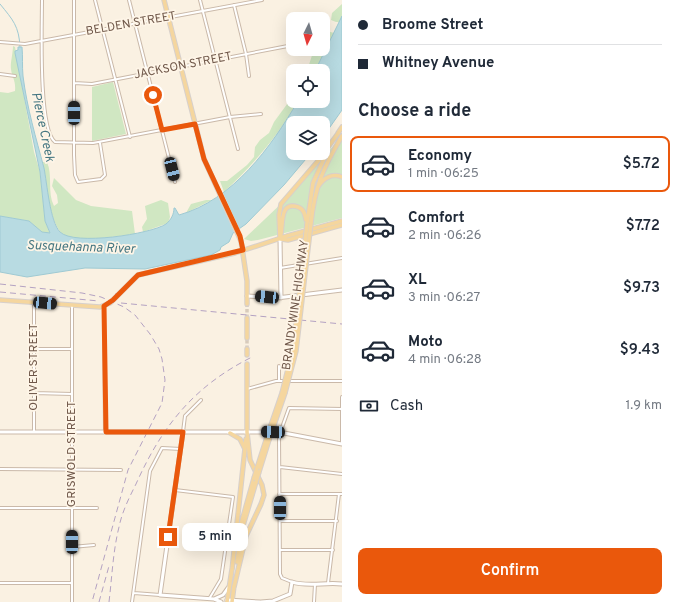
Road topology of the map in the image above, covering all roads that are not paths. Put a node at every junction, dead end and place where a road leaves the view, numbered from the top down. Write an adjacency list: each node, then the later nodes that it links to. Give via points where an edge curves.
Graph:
1 (42, 0): 14 (street)
2 (74, 0): 13 (street)
3 (95, 0): 12 (street)
4 (129, 0): 11 (street)
5 (164, 0): 10 (main road)
6 (200, 0): 9 (street)
7 (262, 0): 8 (street, BELDEN STREET)
8 (234, 5): 9 (street, BELDEN STREET); 17 (street)
9 (203, 11): 10 (street, BELDEN STREET); 18 (street)
10 (168, 18): 11 (street, BELDEN STREET); 19 (main road)
11 (135, 24): 12 (street, BELDEN STREET); 20 (street)
12 (103, 30): 13 (street, BELDEN STREET); 24 (street)
13 (74, 35): 14 (street, BELDEN STREET); 25 (street)
14 (42, 41): 15 (street, BELDEN STREET, via 22,44); 35 (street, via 43,100 49,135 52,140 61,143)
15 (0, 42)
16 (286, 46): 17 (street, JACKSON STREET)
17 (246, 54): 18 (street, JACKSON STREET); 23 (street)
18 (215, 60): 19 (street, JACKSON STREET); 27 (street)
19 (181, 66): 20 (street, JACKSON STREET); 28 (main road)
20 (148, 72): 24 (street, JACKSON STREET); 30 (street)
21 (0, 74): 22 (street)
22 (15, 76)
23 (249, 76)
24 (115, 79): 25 (street, JACKSON STREET, via 90,84); 33 (street)
25 (74, 83): 35 (street)
26 (261, 114): 27 (street)
27 (230, 117): 28 (street); 36 (street)
28 (195, 124): 30 (street); 44 (main road, via 204,159 240,236)
29 (342, 127): 31 (main road, BRANDYWINE HIGHWAY)
30 (162, 130): 33 (street); 38 (street)
31 (339, 132): 41 (main road, BRANDYWINE HIGHWAY, via 314,179); 43 (main road, via 281,204)
32 (342, 136): 39 (main road, BRANDYWINE HIGHWAY, via 320,177)
33 (130, 137): 34 (street)
34 (99, 142): 35 (street); 35 (street, via 105,175 101,179 80,183 75,175)
35 (74, 143)
36 (238, 149)
37 (342, 177): 39 (main road, via 331,176 322,181)
38 (175, 182)
39 (312, 208): 41 (main road, BRANDYWINE HIGHWAY)
40 (342, 221): 43 (main road)
41 (309, 223): 43 (main road, via 300,208 288,208 282,214); 88 (main road, BRANDYWINE HIGHWAY, bridge, via 296,351)
42 (342, 225): 43 (main road, via 288,240)
43 (280, 239): 44 (main road); 46 (street)
44 (243, 250): 48 (main road); 54 (main road, via 138,275)
45 (342, 258): 46 (street)
46 (280, 268): 49 (street)
47 (342, 290): 49 (street)
48 (247, 296): 49 (street); 52 (main road)
49 (281, 298)
50 (0, 300): 51 (main road)
51 (34, 302): 53 (main road); 59 (street, OLIVER STREET)
52 (247, 304)
53 (72, 306): 54 (main road); 57 (street, GRISWOLD STREET)
54 (104, 306): 75 (street)
55 (247, 318): 56 (main road)
56 (247, 338)
57 (72, 348): 59 (street); 67 (street, GRISWOLD STREET)
58 (247, 348): 60 (main road)
59 (34, 349): 66 (street, OLIVER STREET)
60 (247, 354)
61 (247, 364): 65 (main road)
62 (279, 366): 63 (street)
63 (280, 381): 64 (street); 65 (street)
64 (342, 382)
65 (247, 389): 77 (main road)
66 (34, 393): 67 (street); 73 (street, OLIVER STREET)
67 (72, 394): 74 (street, GRISWOLD STREET)
68 (342, 397): 70 (street)
69 (201, 400): 76 (street, via 185,416)
70 (342, 409): 71 (street); 78 (street, via 290,408)
71 (342, 414): 80 (street)
72 (0, 432): 73 (street)
73 (34, 432): 74 (street)
74 (72, 432): 75 (street); 85 (street, GRISWOLD STREET)
75 (106, 432): 76 (street)
76 (183, 432): 79 (street); 81 (street)
77 (248, 432): 78 (street); 79 (street); 82 (main road); 109 (main road, via 251,463 264,495 246,536)
78 (280, 432): 80 (street); 83 (street)
79 (230, 433): 82 (main road, via 240,439)
80 (342, 444)
81 (181, 449): 89 (street); 110 (street, via 162,448 150,471)
82 (245, 449): 101 (main road)
83 (279, 467): 87 (street); 90 (street)
84 (0, 469): 85 (street)
85 (72, 469): 86 (street); 93 (street, GRISWOLD STREET)
86 (121, 470)
87 (342, 474)
88 (255, 480): 101 (main road, BRANDYWINE HIGHWAY, via 240,526); 109 (main road, BRANDYWINE HIGHWAY, via 242,529)
89 (175, 490): 111 (street); 112 (street, via 232,497 221,578)
90 (280, 494): 91 (street); 95 (street)
91 (340, 494): 96 (street)
92 (0, 508): 93 (street)
93 (72, 508): 94 (street); 98 (street, GRISWOLD STREET)
94 (97, 508)
95 (280, 521): 96 (street); 99 (street)
96 (337, 521): 100 (street)
97 (94, 546): 98 (street)
98 (72, 547): 103 (street, GRISWOLD STREET)
99 (280, 550): 100 (street); 102 (street, via 280,576)
100 (333, 550): 105 (street)
101 (232, 570): 108 (main road, BRANDYWINE HIGHWAY)
102 (292, 582): 104 (street); 120 (street, via 291,593 270,602)
103 (72, 583): 106 (street); 116 (street, GRISWOLD STREET)
104 (316, 583): 105 (street); 121 (street)
105 (328, 583): 107 (street)
106 (0, 584)
107 (342, 584)
108 (230, 585): 113 (street, via 224,595); 114 (main road, BRANDYWINE HIGHWAY)
109 (234, 588): 115 (main road, BRANDYWINE HIGHWAY)
110 (133, 593): 111 (street); 117 (street)
111 (160, 595): 112 (street)
112 (209, 598): 113 (street)
113 (214, 599): 118 (street)
114 (227, 601): 115 (street)
115 (232, 601): 119 (street)
116 (72, 602)
117 (132, 602)
118 (220, 602)
119 (254, 602): 120 (street)
120 (260, 602)
121 (314, 602)

